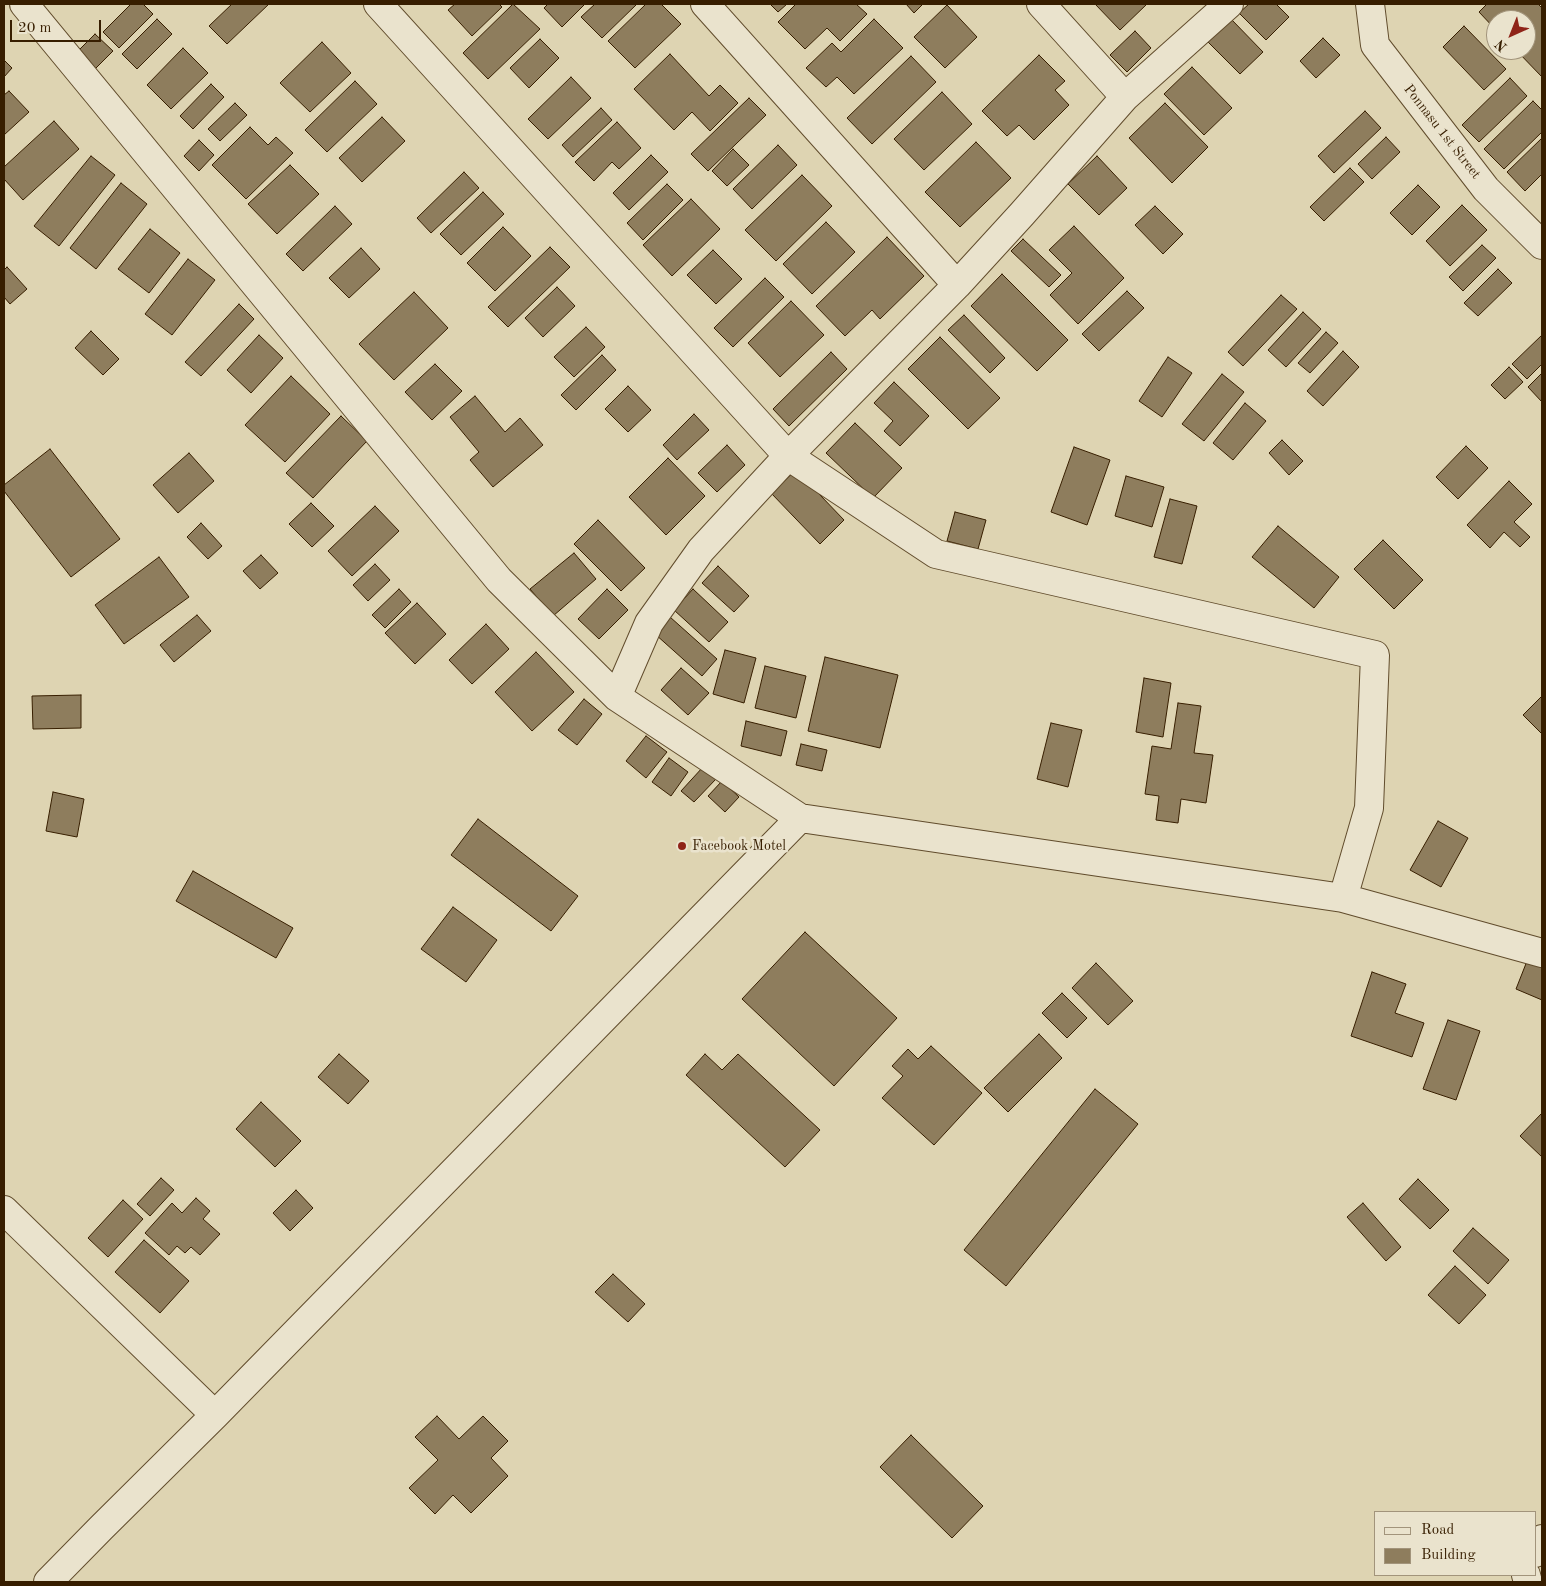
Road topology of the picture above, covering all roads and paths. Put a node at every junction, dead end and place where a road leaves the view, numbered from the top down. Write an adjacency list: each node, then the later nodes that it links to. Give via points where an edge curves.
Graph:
1 (24, 4): 11 (street, via 499,580)
2 (378, 4): 10 (street)
3 (704, 4): 9 (street)
4 (1041, 4): 7 (street)
5 (1229, 4): 7 (street)
6 (1370, 4): 8 (street, Ponnasu 1st Street, via 1375,45 1486,189)
7 (1125, 97): 9 (street)
8 (1542, 244)
9 (958, 285): 10 (street)
10 (788, 456): 11 (street, via 701,550 649,623); 13 (street, via 936,554 1375,655 1369,808)
11 (616, 697): 12 (street)
12 (800, 818): 13 (street); 16 (street)
13 (1343, 898): 14 (street)
14 (1542, 954)
15 (4, 1210): 16 (street)
16 (215, 1415): 19 (street)
17 (1542, 1539): 18 (street)
18 (1536, 1552)
19 (48, 1582)

